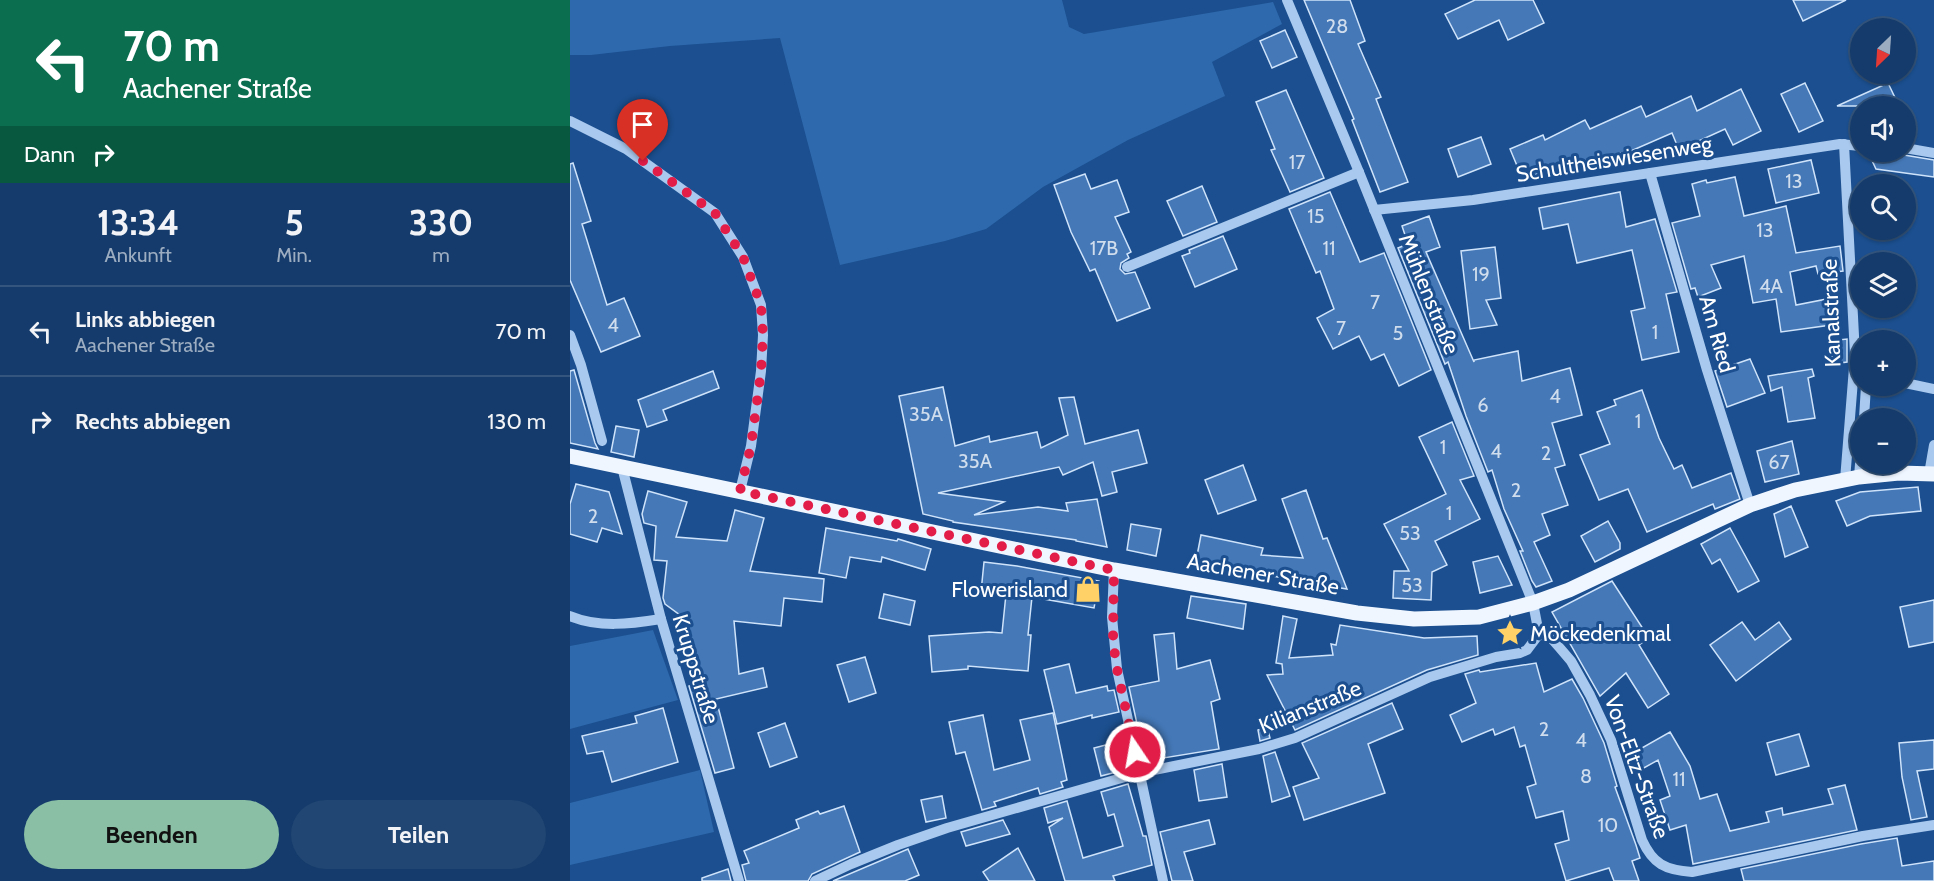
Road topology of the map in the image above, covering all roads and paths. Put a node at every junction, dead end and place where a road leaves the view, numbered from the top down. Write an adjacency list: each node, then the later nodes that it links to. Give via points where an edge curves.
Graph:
1 (1287, 0): 7 (street, Mühlenstraße)
2 (570, 121): 22 (street, via 626,149 715,213 743,257 761,305 763,335 751,446)
3 (1844, 144): 4 (street, Schultheiswiesenweg); 8 (street, Schultheiswiesenweg); 14 (street, Kanalstraße)
4 (1850, 145)
5 (1916, 150): 6 (street)
6 (1934, 153)
7 (1359, 172): 9 (street, Mühlenstraße); 10 (street)
8 (1650, 173): 9 (street, Schultheiswiesenweg, via 1473,200); 23 (street, Am Ried)
9 (1374, 210): 25 (street, Mühlenstraße)
10 (1127, 267)
11 (570, 335): 15 (street)
12 (1916, 385): 13 (street)
13 (1934, 389)
14 (1855, 408)
15 (602, 441)
16 (1934, 445): 21 (street)
17 (570, 456): 18 (main road, Aachener Straße)
18 (622, 467): 22 (main road, Aachener Straße); 27 (street, Kruppstraße)
19 (1851, 474): 23 (main road, Aachener Straße)
20 (1916, 474): 21 (main road, Aachener Straße)
21 (1931, 474)
22 (740, 491): 24 (main road, Aachener Straße)
23 (1750, 505): 25 (main road, Aachener Straße)
24 (1114, 570): 25 (main road, Aachener Straße, via 1385,617 1479,617); 29 (street, via 1113,641)
25 (1533, 603): 28 (street)
26 (570, 616): 27 (street, via 611,625)
27 (661, 620): 31 (street, Kruppstraße)
28 (1539, 634): 29 (street, Kilianstraße, via 1520,653 1430,677 1295,738); 30 (street, Von-Eltz-Straße, via 1551,638 1571,661 1590,695 1611,741 1642,840 1649,855 1661,865 1692,872)
29 (1139, 773): 32 (street, Kilianstraße, via 947,828); 33 (street)
30 (1934, 825)
31 (739, 881)
32 (815, 881)
33 (1163, 881)

